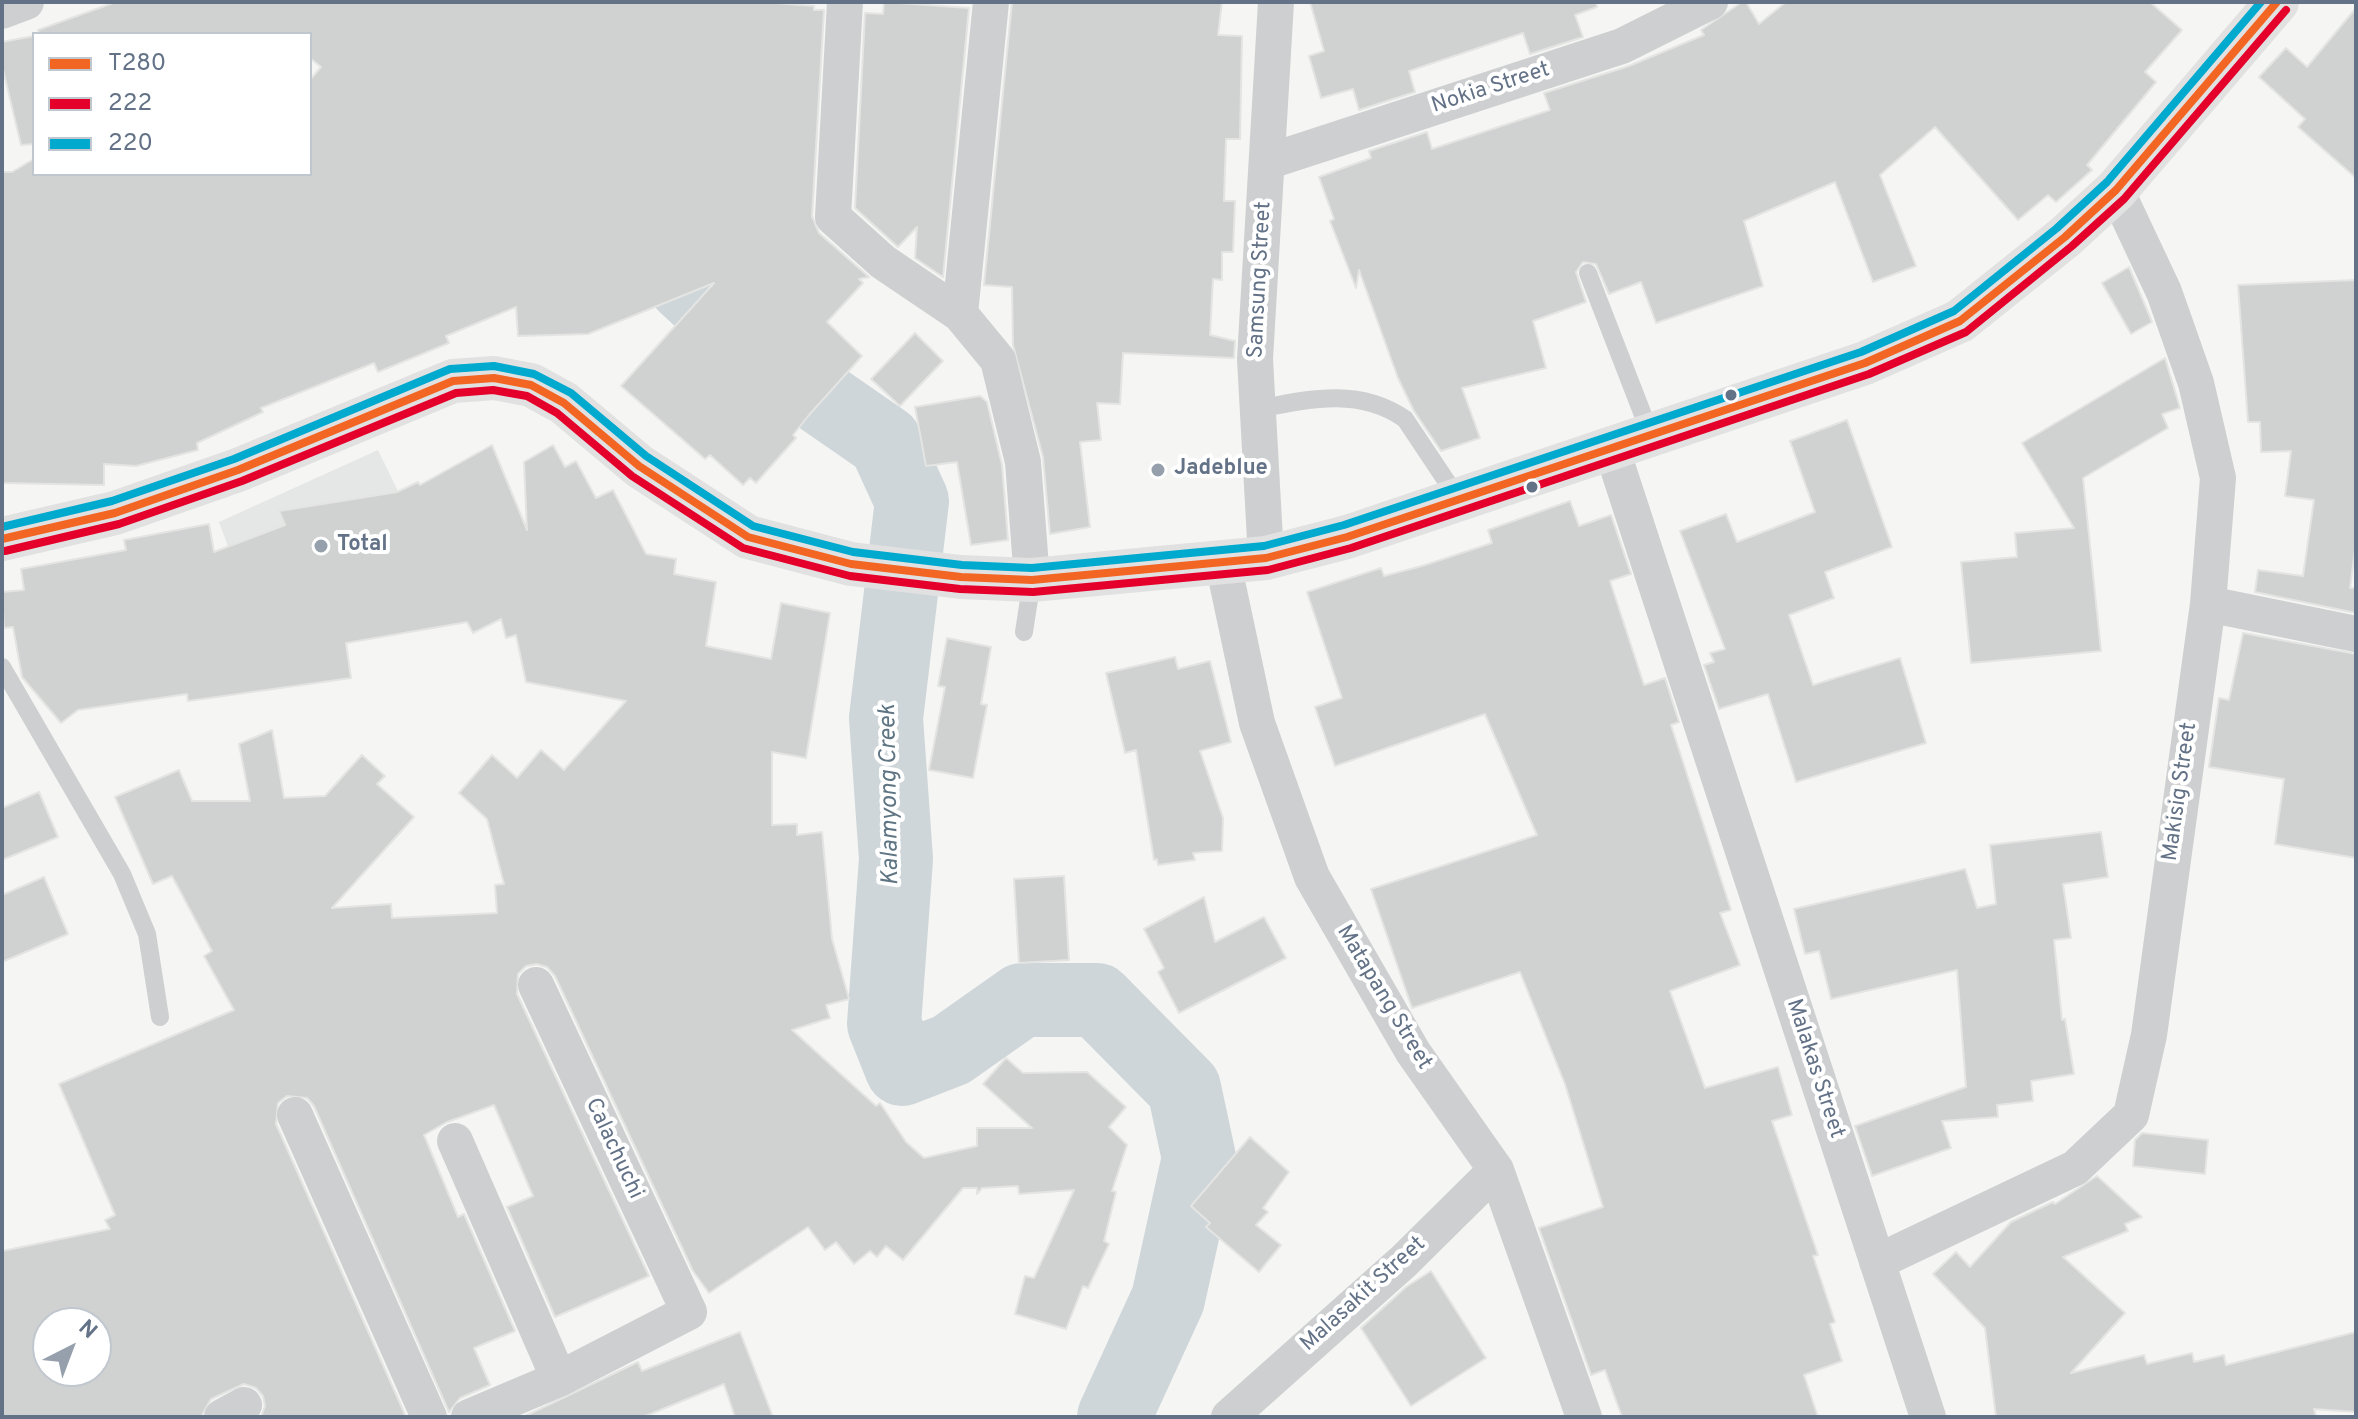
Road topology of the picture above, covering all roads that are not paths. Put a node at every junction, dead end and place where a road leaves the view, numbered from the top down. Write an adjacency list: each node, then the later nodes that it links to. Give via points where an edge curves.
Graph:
1 (26, 2): 7 (street)
2 (845, 2): 11 (street, via 833,217 883,262)
3 (991, 2): 11 (street)
4 (1276, 2): 8 (street, Samsung Street)
5 (1710, 2): 8 (street, Nokia Street, via 1622,46)
6 (2277, 2): 9 (main road)
7 (2, 11)
8 (1267, 162): 12 (street, Samsung Street, via 1255,359)
9 (2116, 190): 13 (main road, via 1960,321 1865,363); 19 (street, Makisig Street, via 2164,292 2196,383 2218,478)
10 (1588, 273): 13 (lane)
11 (960, 314): 18 (street, via 998,360 1023,462)
12 (1258, 409): 14 (lane, via 1323,396 1356,398 1396,412); 16 (street, Samsung Street)
13 (1630, 440): 14 (main road); 28 (street, Malakas Street)
14 (1457, 497): 16 (main road, via 1347,537)
15 (2, 539): 18 (main road, via 115,513 238,470 453,381 494,378 531,385 564,403 639,466 748,537 851,564)
16 (1266, 558): 17 (main road)
17 (1223, 563): 18 (main road); 27 (street, Matapang Street, via 1257,723 1312,877 1413,1052)
18 (1032, 580): 20 (lane)
19 (2208, 604): 21 (street); 28 (street, Makisig Street, via 2149,1035 2131,1115 2075,1168)
20 (1024, 632)
21 (2356, 634)
22 (2, 667): 24 (lane, via 122,874 147,934)
23 (536, 985): 29 (street, Calachuchi, via 689,1312)
24 (160, 1017)
25 (295, 1115): 30 (street)
26 (455, 1141): 29 (street)
27 (1496, 1170): 32 (street, Malasakit Street, via 1404,1261); 33 (street, Matapang Street)
28 (1877, 1262): 34 (street, Malakas Street)
29 (559, 1379): 31 (street)
30 (429, 1417)
31 (469, 1417)
32 (1229, 1417)
33 (1584, 1417)
34 (1928, 1417)

